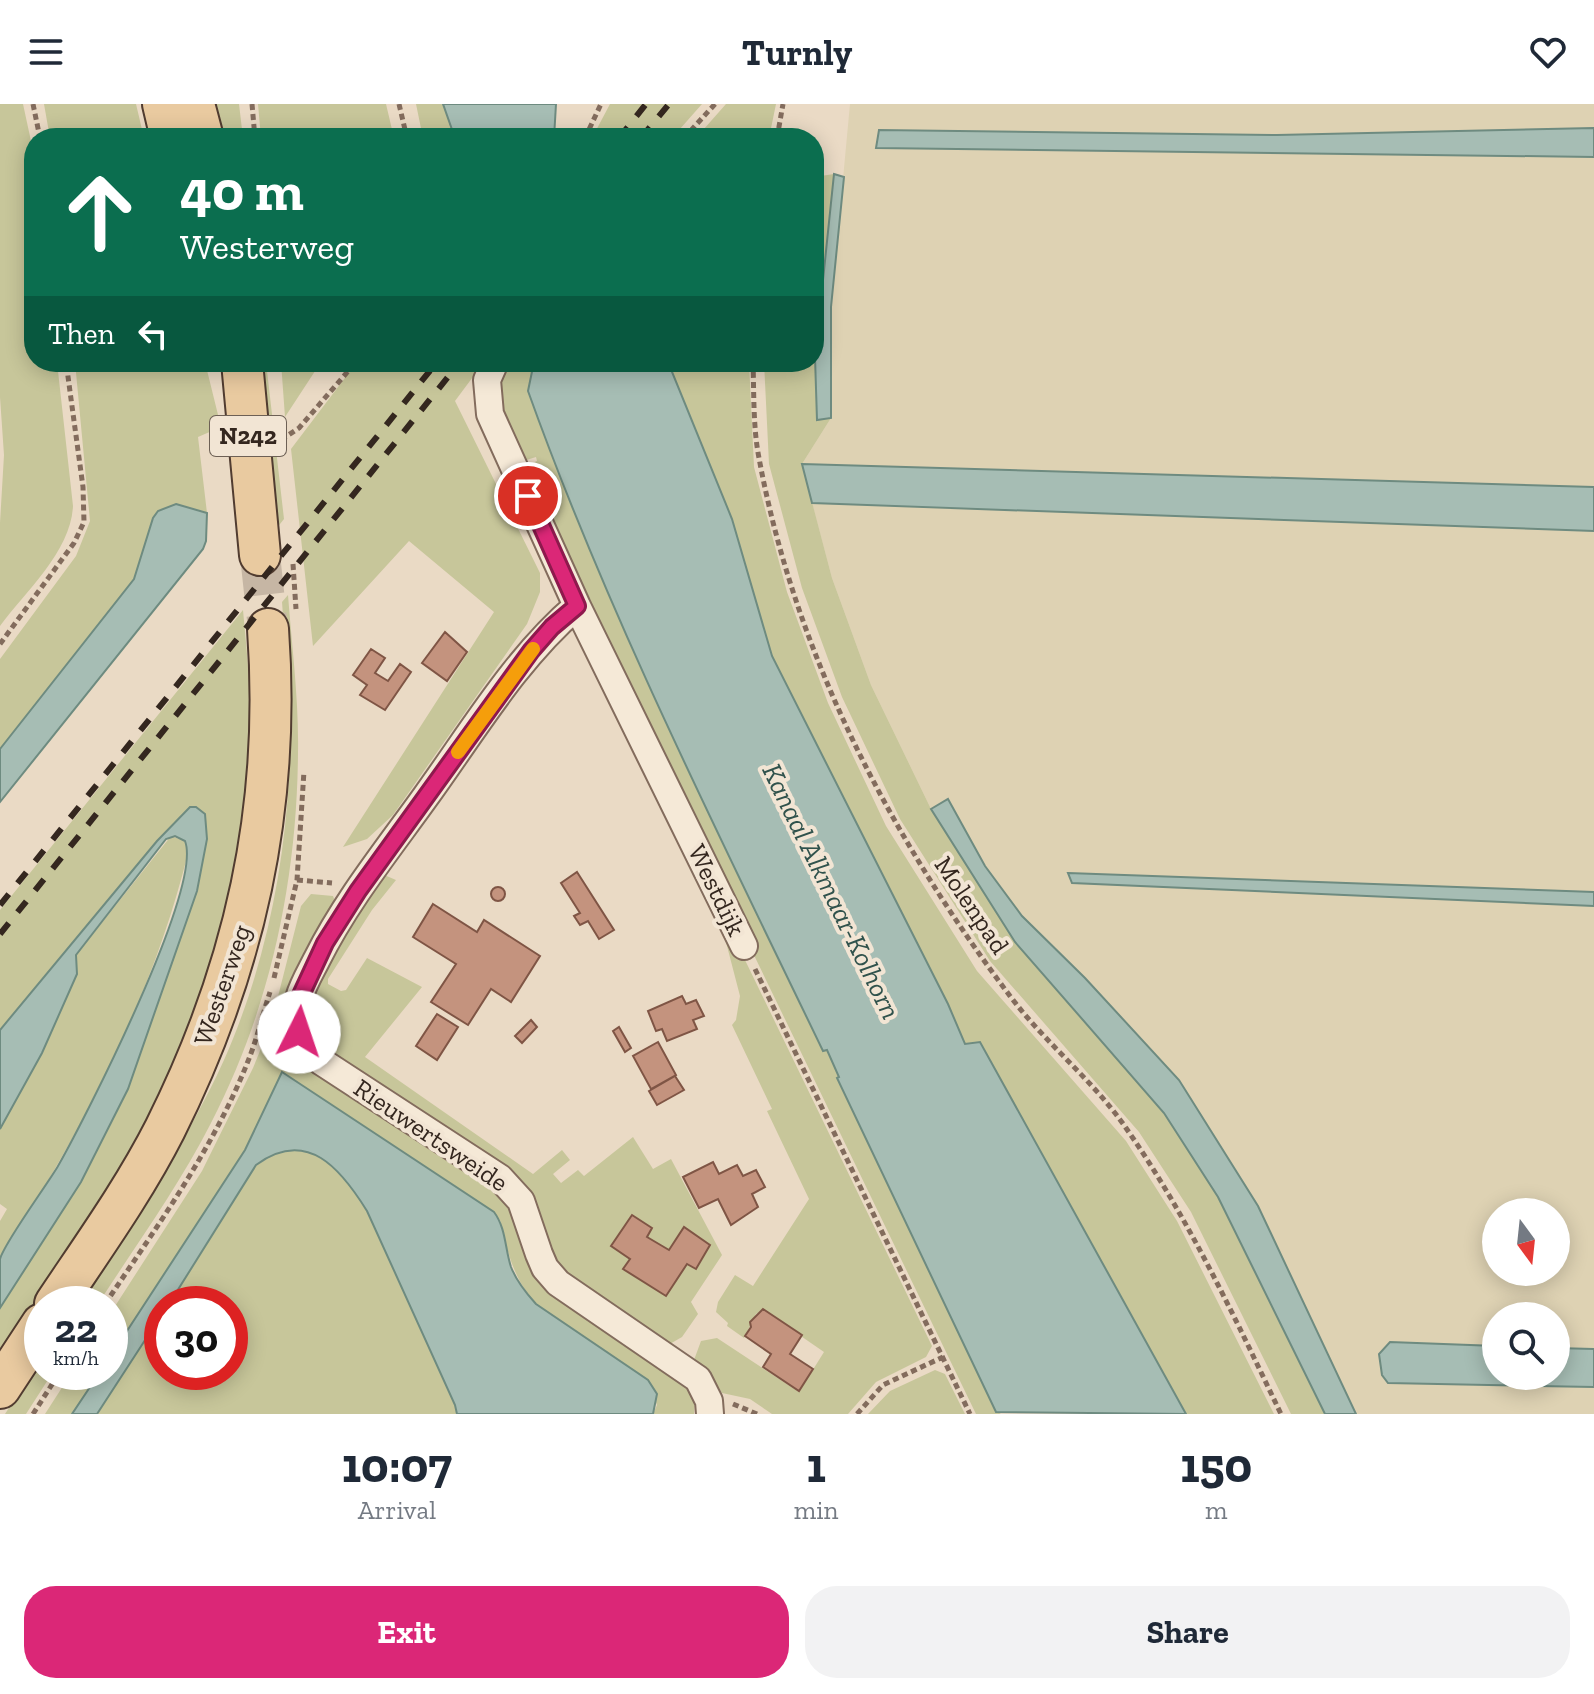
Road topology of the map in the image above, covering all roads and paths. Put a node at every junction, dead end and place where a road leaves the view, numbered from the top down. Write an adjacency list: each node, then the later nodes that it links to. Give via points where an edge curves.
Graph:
1 (33, 104): 9 (path)
2 (163, 104): 10 (main road)
3 (194, 104): 11 (main road)
4 (252, 104): 12 (path)
5 (399, 104): 13 (path)
6 (601, 104): 14 (path)
7 (715, 104): 15 (path)
8 (783, 104): 16 (path)
9 (38, 128)
10 (169, 128)
11 (200, 128)
12 (254, 128)
13 (405, 128)
14 (590, 128)
15 (693, 128)
16 (779, 128)
17 (67, 372): 28 (path, via 84,522)
18 (223, 372): 24 (main road, N242)
19 (243, 372): 24 (main road, N242)
20 (347, 372): 23 (path, via 299,428)
21 (491, 372): 26 (street, Westdijk, via 490,414)
22 (754, 372): 39 (path, Molenpad, via 758,456 776,530 811,641 874,781 920,864 1011,998 1124,1125 1179,1212)
23 (281, 440)
24 (255, 510): 25 (main road, N242)
25 (260, 555)
26 (577, 606): 29 (street, Westdijk); 36 (street, Rieuwertsweide, via 531,651 358,891 300,997 299,1032 309,1050 500,1178 521,1201 545,1268 558,1283 698,1379)
27 (268, 629): 30 (main road, Westerweg, via 267,795 257,870 240,937 196,1061 165,1129)
28 (0, 644)
29 (744, 946): 32 (path, Westdijk)
30 (66, 1286)
31 (24, 1351): 33 (main road)
32 (943, 1357): 37 (path, via 883,1385); 38 (path, Westdijk)
33 (0, 1388)
34 (48, 1390): 35 (path)
35 (33, 1414)
36 (710, 1414)
37 (857, 1414)
38 (970, 1414)
39 (1281, 1414)

